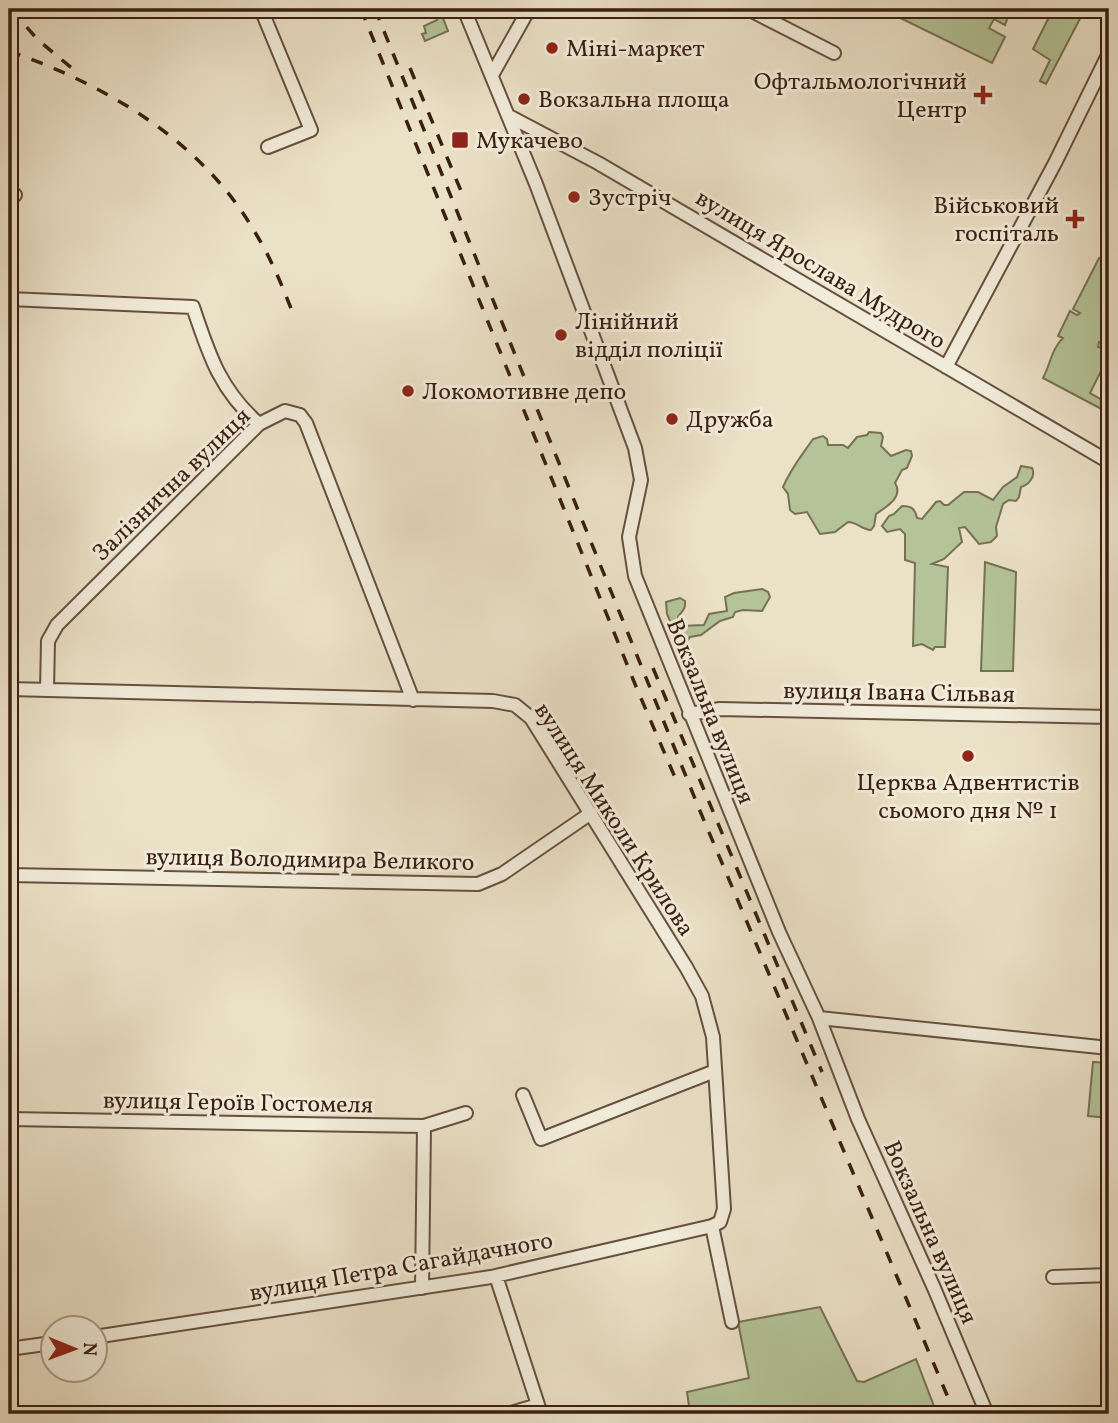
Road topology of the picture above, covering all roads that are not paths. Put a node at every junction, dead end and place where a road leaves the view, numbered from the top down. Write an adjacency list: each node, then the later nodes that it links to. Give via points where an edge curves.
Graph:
1 (261, 9): 9 (street, via 311,130)
2 (464, 9): 7 (street, Вокзальна вулиця)
3 (528, 9): 7 (street)
4 (748, 9): 5 (street)
5 (835, 53)
6 (1109, 53): 11 (street)
7 (492, 75): 8 (street, Вокзальна вулиця)
8 (509, 116): 11 (street, вулиця Ярослава Мудрого); 17 (street, Вокзальна вулиця, via 635,448 641,480 629,537 631,563)
9 (268, 147)
10 (9, 299): 12 (street, via 193,307 217,374 234,400)
11 (946, 367): 13 (street, вулиця Ярослава Мудрого)
12 (259, 424): 15 (street, Залізнична вулиця, via 57,625 48,641); 16 (street, Залізнична вулиця, via 285,411 300,415 306,424)
13 (1109, 462)
14 (9, 689): 15 (street, вулиця Миколи Крилова)
15 (47, 690): 16 (street, вулиця Миколи Крилова)
16 (413, 699): 19 (street, вулиця Миколи Крилова, via 515,705 531,718)
17 (689, 714): 18 (street, вулиця Івана Сільвая, via 719,709); 21 (street, Вокзальна вулиця)
18 (1109, 717)
19 (591, 813): 20 (street, вулиця Володимира Великого, via 502,874 478,884); 23 (street, вулиця Миколи Крилова, via 702,996 713,1037)
20 (9, 875)
21 (819, 1018): 22 (street); 39 (street, Вокзальна вулиця, via 858,1119)
22 (1109, 1048)
23 (715, 1071): 24 (street, via 541,1139); 28 (street, вулиця Миколи Крилова, via 724,1209 720,1222)
24 (523, 1095)
25 (466, 1113): 27 (street, вулиця Героїв Гостомеля)
26 (9, 1119): 27 (street, вулиця Героїв Гостомеля)
27 (424, 1126): 32 (street)
28 (712, 1226): 30 (street, вулиця Петра Сагайдачного); 33 (street)
29 (1109, 1275): 31 (street)
30 (496, 1276): 32 (street, вулиця Петра Сагайдачного); 37 (street)
31 (1053, 1277)
32 (422, 1288): 34 (street, вулиця Петра Сагайдачного)
33 (732, 1322)
34 (108, 1334)
35 (38, 1345): 36 (street)
36 (9, 1349)
37 (539, 1409): 38 (street)
38 (507, 1414)
39 (987, 1414)

